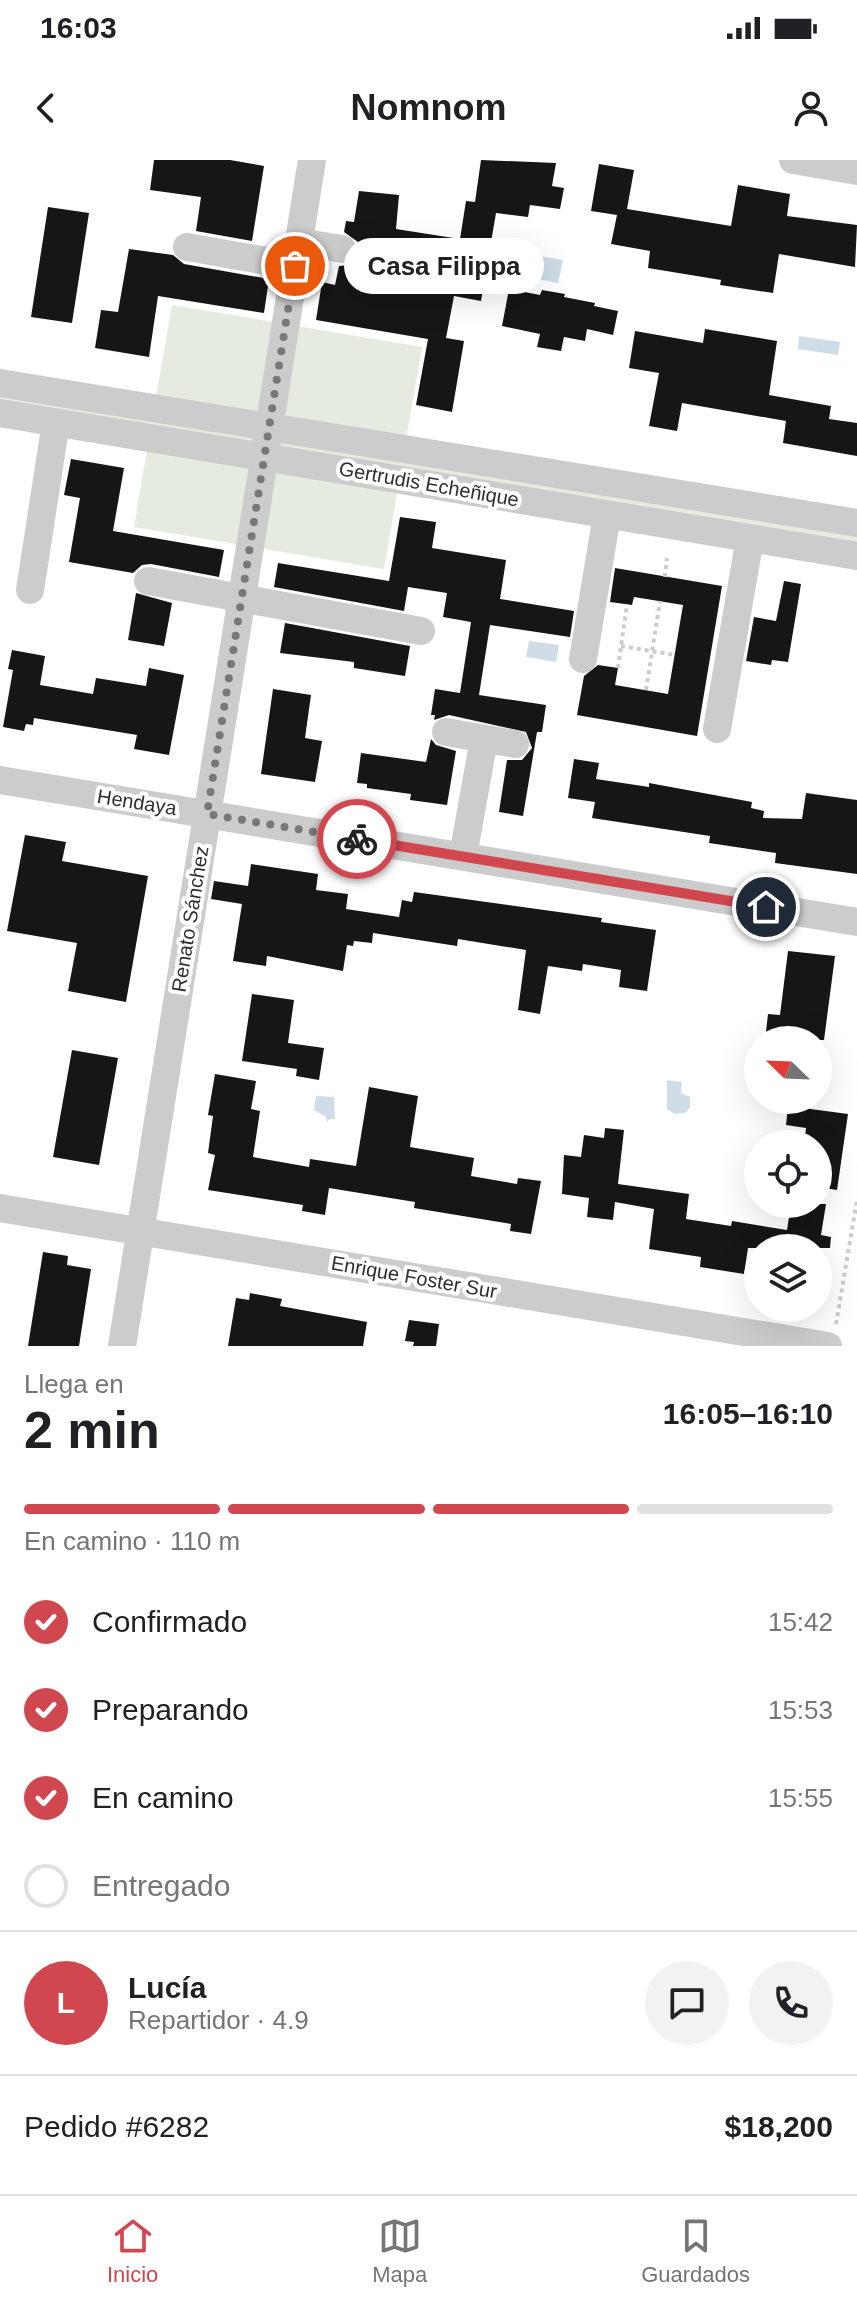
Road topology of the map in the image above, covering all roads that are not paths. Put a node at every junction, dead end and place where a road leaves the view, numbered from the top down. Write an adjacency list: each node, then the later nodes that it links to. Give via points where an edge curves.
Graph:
1 (312, 160): 6 (street, Renato Sánchez)
2 (793, 160): 3 (street)
3 (857, 171)
4 (187, 247): 6 (street)
5 (342, 249): 6 (street)
6 (297, 254): 10 (street, Renato Sánchez)
7 (0, 383): 10 (street, Gertrudis Echeñique)
8 (0, 413): 9 (street, Gertrudis Echeñique)
9 (56, 422): 11 (street, Gertrudis Echeñique); 17 (street)
10 (269, 426): 11 (street, Renato Sánchez); 13 (street, Gertrudis Echeñique)
11 (264, 456): 12 (street, Gertrudis Echeñique); 18 (street, Renato Sánchez)
12 (607, 515): 14 (street, Gertrudis Echeñique); 20 (street)
13 (857, 523)
14 (750, 538): 15 (street, Gertrudis Echeñique); 21 (street)
15 (857, 556)
16 (148, 581): 18 (street)
17 (30, 590)
18 (241, 599): 19 (street); 26 (street, Renato Sánchez)
19 (421, 631)
20 (583, 659)
21 (717, 729)
22 (446, 732): 23 (street)
23 (484, 739): 24 (street); 27 (street)
24 (515, 744)
25 (0, 780): 26 (street, Hendaya)
26 (207, 814): 27 (street, Hendaya); 30 (street, Renato Sánchez)
27 (463, 856): 28 (street, Hendaya)
28 (857, 922)
29 (0, 1208): 30 (street, Enrique Foster Sur)
30 (140, 1231): 31 (street, Enrique Foster Sur); 32 (street, Renato Sánchez)
31 (831, 1339)
32 (122, 1346)

